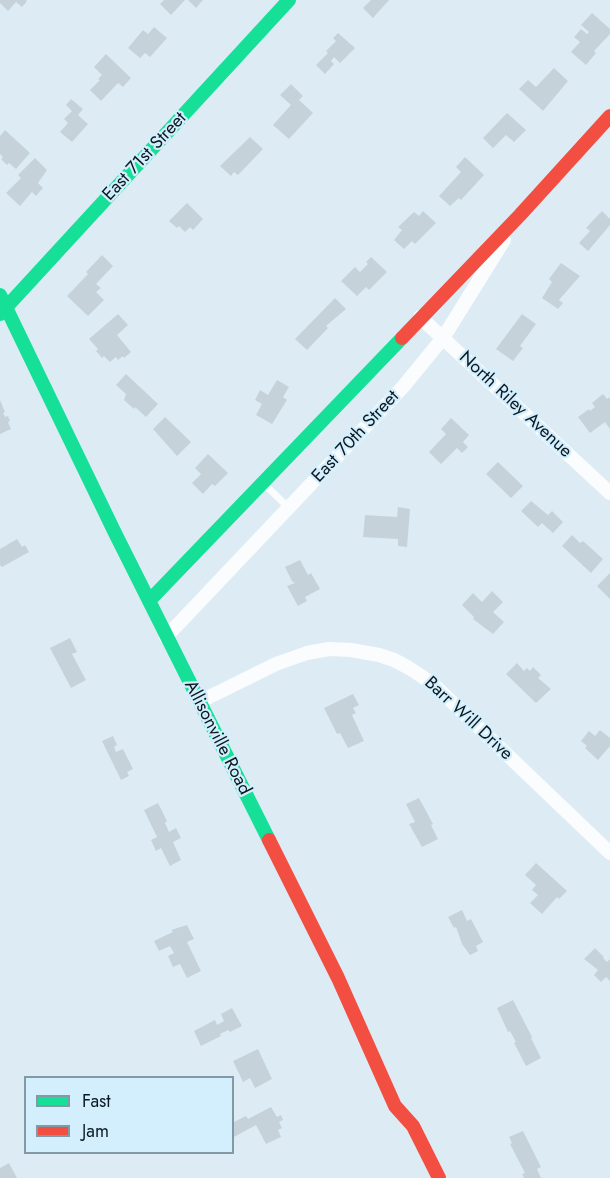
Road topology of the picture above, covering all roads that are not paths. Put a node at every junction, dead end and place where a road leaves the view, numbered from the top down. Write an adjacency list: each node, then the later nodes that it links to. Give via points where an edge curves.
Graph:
1 (289, 0): 4 (main road, East 71st Street)
2 (610, 116): 3 (main road, East 70th Street)
3 (520, 215): 5 (main road, East 70th Street); 6 (street, East 70th Street)
4 (2, 305): 10 (main road, Allisonville Road)
5 (420, 317): 6 (street, North Riley Avenue); 7 (main road, East 70th Street)
6 (443, 338): 8 (street, North Riley Avenue); 9 (street, East 70th Street, via 388,404)
7 (262, 483): 9 (lane); 10 (main road, East 70th Street)
8 (610, 493)
9 (289, 508): 11 (street, East 70th Street)
10 (148, 602): 11 (main road, Allisonville Road)
11 (166, 638): 12 (main road, Allisonville Road)
12 (199, 702): 13 (street, Barr Will Drive, via 276,663 308,653 351,650 394,660 432,683); 14 (main road, Allisonville Road, via 338,978 394,1106 413,1126)
13 (610, 853)
14 (439, 1178)

